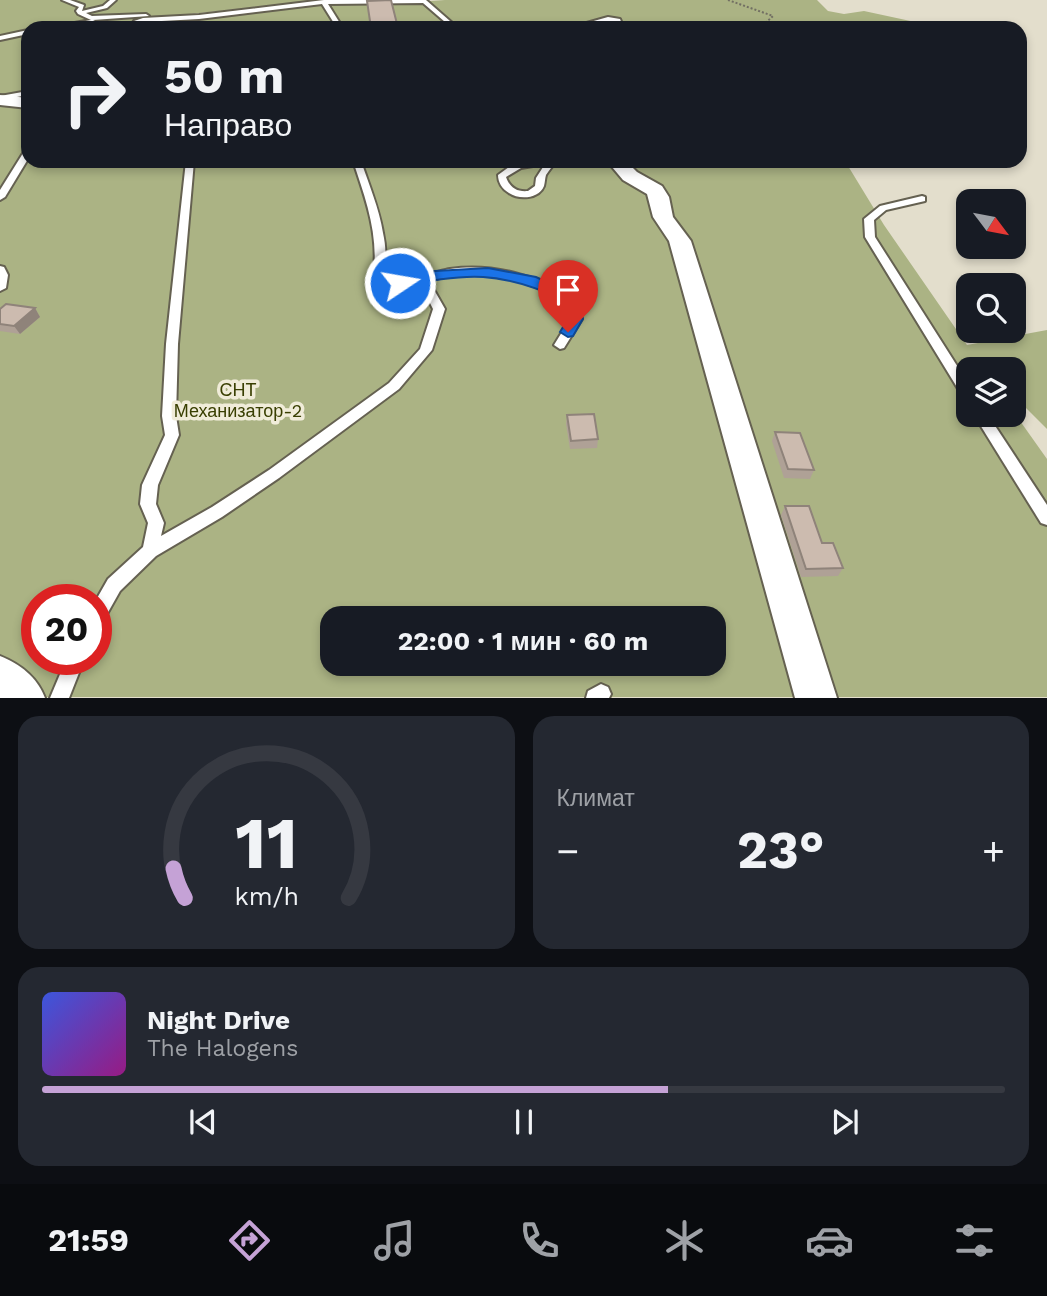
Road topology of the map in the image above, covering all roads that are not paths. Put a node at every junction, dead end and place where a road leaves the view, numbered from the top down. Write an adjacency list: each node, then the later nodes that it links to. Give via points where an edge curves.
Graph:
1 (65, 0): 4 (lane, via 82,6)
2 (113, 0): 4 (lane, via 105,7)
3 (324, 2): 6 (lane, via 223,17); 10 (lane); 11 (lane, via 424,1)
4 (80, 13): 5 (lane)
5 (108, 18): 6 (lane); 7 (lane); 8 (lane)
6 (170, 19): 9 (lane)
7 (91, 21)
8 (123, 21)
9 (140, 21)
10 (336, 21)
11 (447, 21)
12 (599, 21): 13 (lane)
13 (620, 21)
14 (21, 33): 15 (lane)
15 (0, 37)
16 (21, 94): 17 (lane)
17 (0, 99): 18 (street)
18 (21, 102)
19 (21, 160): 25 (lane)
20 (189, 168): 34 (lane, via 172,344 172,435 150,485 148,504 156,523)
21 (359, 168): 28 (lane, via 382,257 379,271 385,279 400,283)
22 (514, 168): 23 (lane, via 501,177 507,189 531,194)
23 (547, 168)
24 (623, 168): 38 (street, via 655,190 663,217 680,241)
25 (0, 197)
26 (922, 199): 31 (lane, via 883,208 869,219 870,237)
27 (0, 270): 29 (lane)
28 (423, 279): 30 (lane, via 488,272 531,280 570,298 576,319); 34 (lane, via 439,309 426,350 394,386 274,474)
29 (0, 288)
30 (560, 345)
31 (956, 375)
32 (989, 427): 33 (lane)
33 (1047, 518)
34 (150, 551): 35 (lane)
35 (112, 589)
36 (53, 675): 37 (lane)
37 (26, 693)
38 (816, 698)

